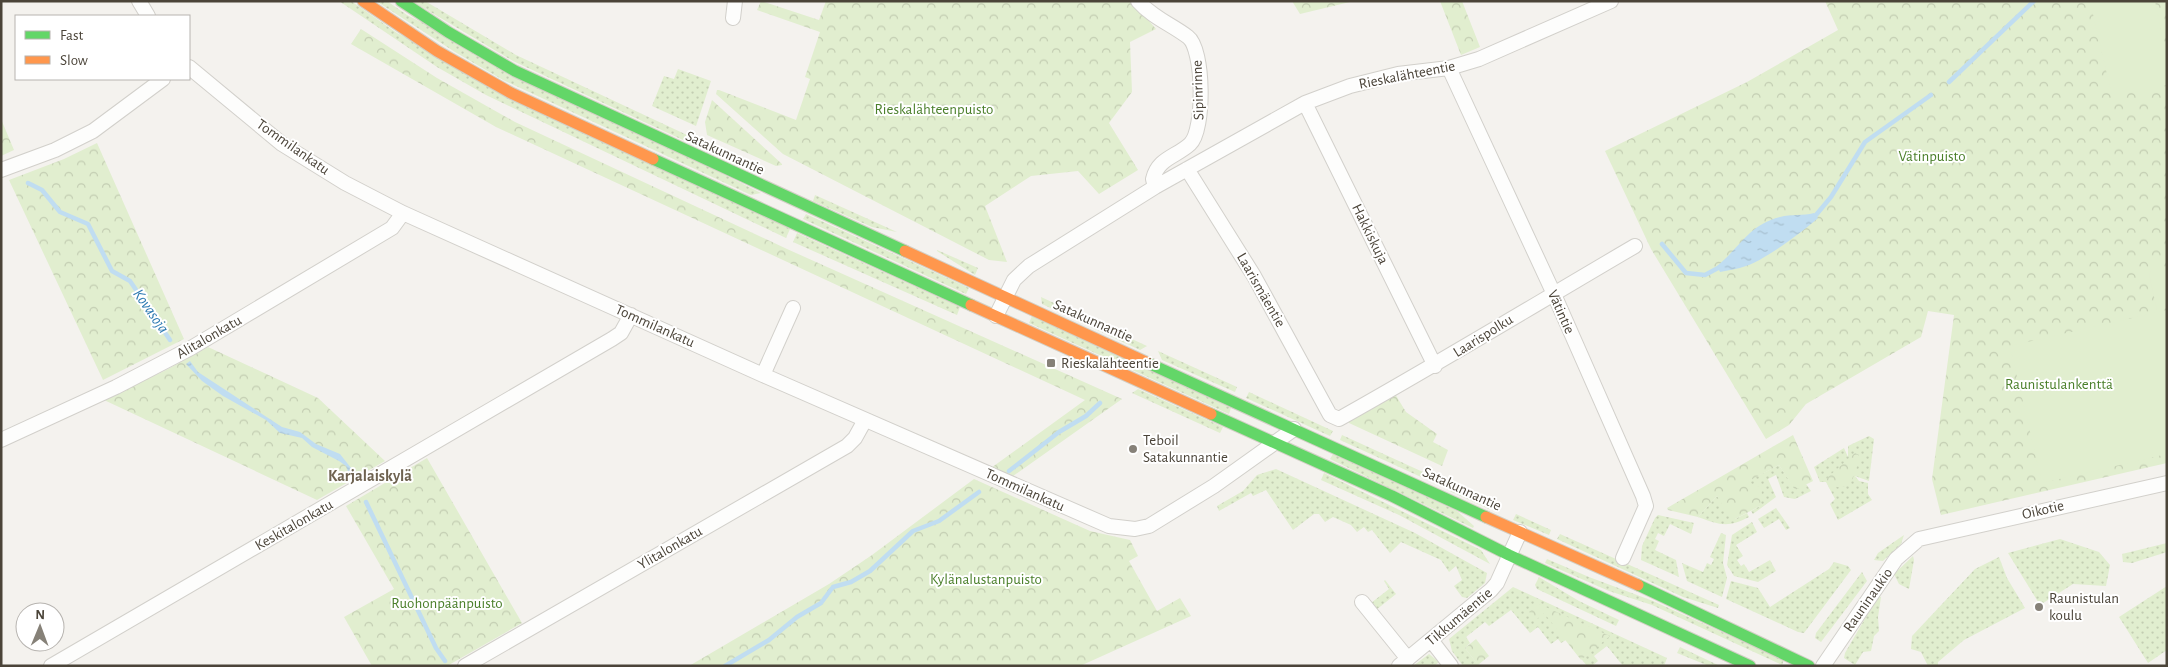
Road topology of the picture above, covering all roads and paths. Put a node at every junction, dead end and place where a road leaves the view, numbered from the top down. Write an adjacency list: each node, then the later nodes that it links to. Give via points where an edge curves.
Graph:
1 (139, 1): 7 (street)
2 (363, 1): 22 (main road, via 437,51 511,93)
3 (401, 1): 19 (main road, Satakunnantie, via 516,71)
4 (736, 1): 8 (street)
5 (1138, 1): 15 (street, Sipinrinne, via 1156,18 1188,37 1197,56 1201,107 1198,133 1192,143 1160,164 1153,179)
6 (1611, 1): 10 (street, Rieskalähteentie, via 1479,60)
7 (147, 15)
8 (733, 18)
9 (190, 68): 16 (street, Tommilankatu, via 282,144 345,183)
10 (1449, 68): 12 (street, Rieskalähteentie, via 1379,79 1329,92); 18 (street, Vätintie)
11 (163, 80): 14 (street, via 93,131 55,150)
12 (1305, 103): 13 (street, Rieskalähteentie); 23 (street, Hakkiskuja)
13 (1188, 169): 15 (street, Rieskalähteentie); 25 (street, Laarismäentie, via 1254,276)
14 (1, 170)
15 (1155, 187): 19 (street, Rieskalähteentie, via 1029,266 1014,280)
16 (403, 213): 21 (street, Tommilankatu); 28 (street, Alitalonkatu, via 392,228 206,340 116,387)
17 (1635, 246): 18 (street, Laarispolku)
18 (1553, 292): 23 (street, Laarispolku); 34 (street, Vätintie, via 1646,506)
19 (1006, 297): 22 (street, Rieskalähteentie); 27 (main road, Satakunnantie)
20 (792, 308): 24 (street)
21 (631, 315): 24 (street, Tommilankatu); 38 (street, Keskitalonkatu, via 621,333 612,339)
22 (996, 316): 29 (main road)
23 (1434, 366): 25 (street, Laarispolku, via 1339,419)
24 (763, 375): 26 (street, Tommilankatu)
25 (1330, 415)
26 (865, 420): 29 (street, Tommilankatu, via 1109,526 1135,529 1149,526); 39 (street, Ylitalonkatu, via 847,446)
27 (1294, 429): 29 (street); 31 (main road, Satakunnantie)
28 (1, 440)
29 (1275, 443): 33 (main road)
30 (2167, 482): 32 (street, Oikotie)
31 (1520, 532): 33 (street, Tikkumäentie); 42 (main road, Satakunnantie)
32 (1919, 539): 43 (street, Rauninaukio, via 1896,559)
33 (1510, 555): 36 (street, Tikkumäentie, via 1491,590); 41 (main road)
34 (1623, 558)
35 (1362, 602): 37 (street)
36 (1431, 640): 37 (street, Tikkumäentie); 40 (street)
37 (1403, 662)
38 (52, 666)
39 (465, 666)
40 (1451, 666)
41 (1750, 666)
42 (1809, 666)
43 (1823, 666)

